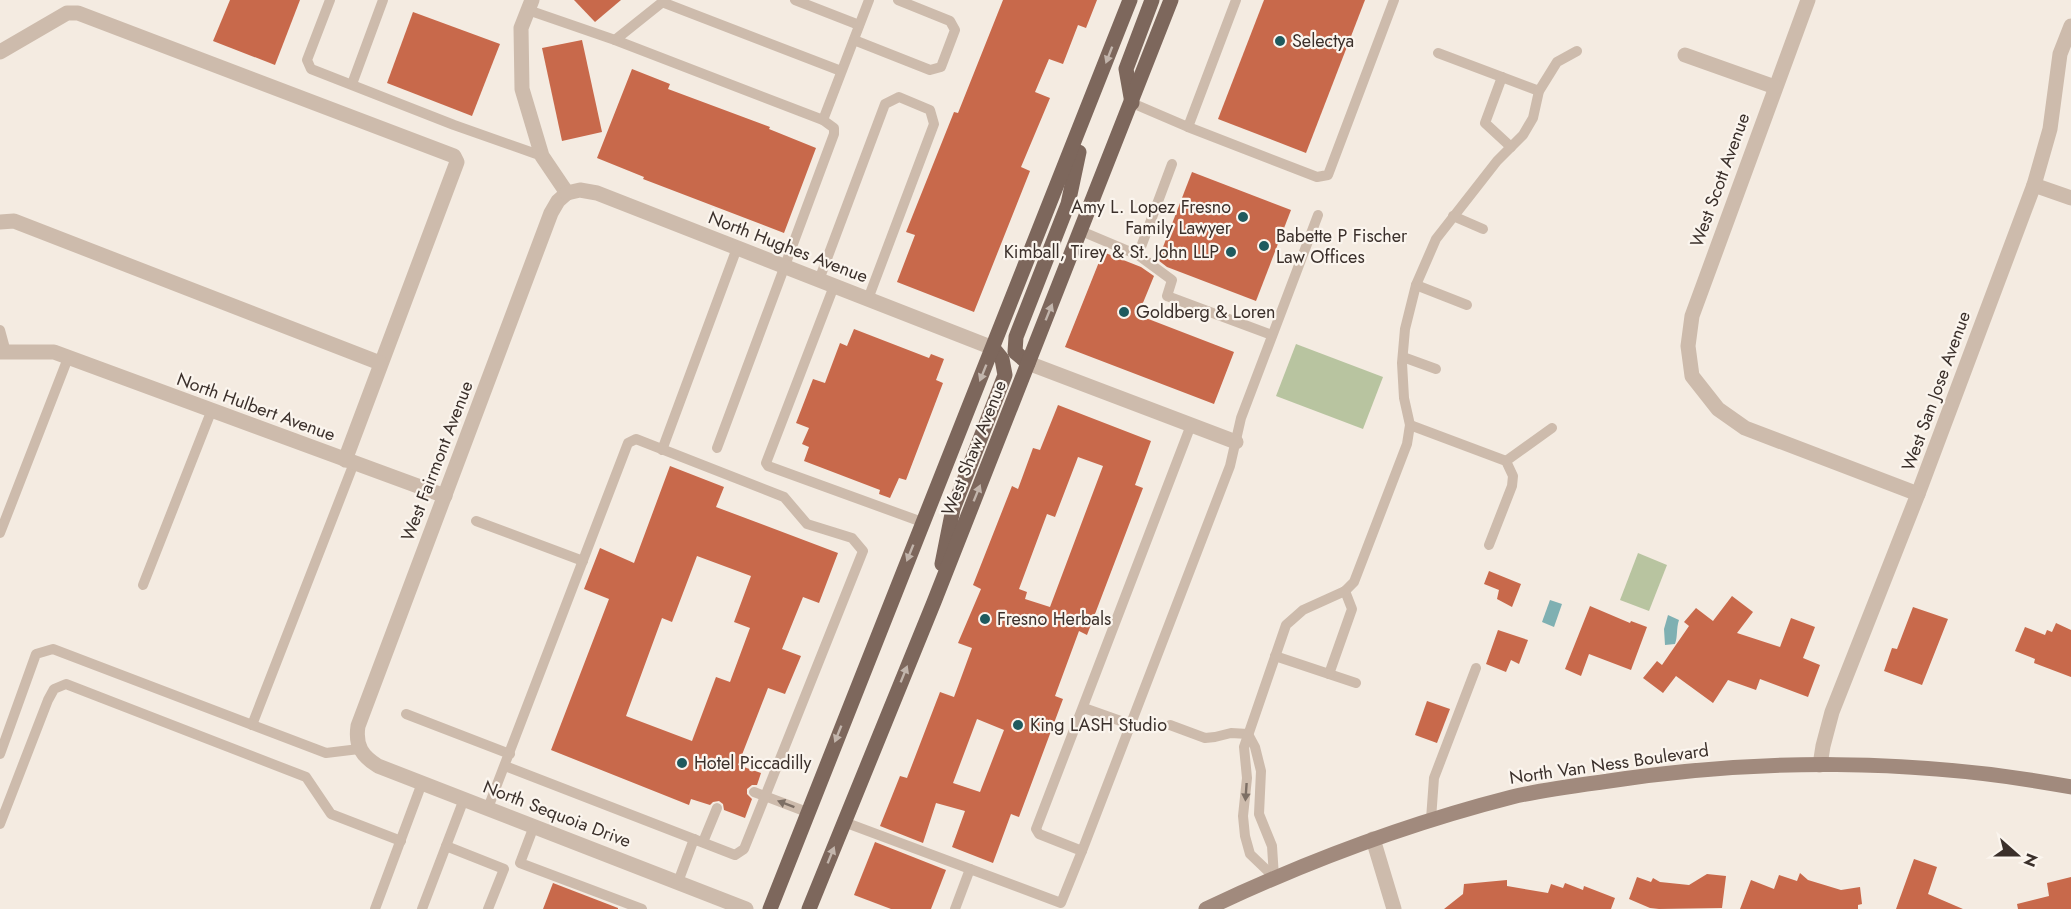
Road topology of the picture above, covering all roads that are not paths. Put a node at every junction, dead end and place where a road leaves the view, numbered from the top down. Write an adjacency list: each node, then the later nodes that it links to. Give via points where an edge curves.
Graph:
1 (330, 0): 24 (lane, via 308,60 310,69)
2 (383, 0): 24 (lane)
3 (795, 0): 14 (lane)
4 (869, 0): 14 (lane)
5 (898, 0): 17 (lane, via 950,21 955,30 941,67 930,70)
6 (1130, 0): 28 (main road, West Shaw Avenue, one-way to 28)
7 (1152, 0): 27 (main road, via 1126,69)
8 (1171, 0): 27 (main road, West Shaw Avenue)
9 (1236, 0): 30 (lane)
10 (1394, 0): 30 (lane, via 1328,175 1317,177)
11 (1808, 0): 25 (street, West Scott Avenue)
12 (663, 1): 16 (lane); 22 (lane)
13 (530, 5): 16 (lane); 32 (street, via 521,28 522,89)
14 (859, 25): 17 (lane)
15 (2071, 26): 34 (street, West San Jose Avenue, via 2060,54 2050,129)
16 (615, 40): 29 (lane)
17 (854, 40): 22 (lane)
18 (1577, 51): 26 (lane, via 1557,62)
19 (0, 52): 56 (street, via 67,13 78,13 454,156 457,162)
20 (1438, 53): 23 (lane)
21 (1685, 55): 25 (street)
22 (842, 72): 29 (lane)
23 (1502, 77): 26 (lane); 31 (lane, via 1485,123)
24 (352, 84): 32 (lane)
25 (1774, 87): 68 (street, West Scott Avenue, via 1692,316 1688,346 1692,376 1718,409 1745,428)
26 (1539, 91): 31 (lane, via 1533,118)
27 (1132, 103): 30 (lane); 41 (main road, West Shaw Avenue)
28 (1086, 116): 52 (main road, West Shaw Avenue); 57 (main road, via 1068,204 1016,337 1015,352)
29 (823, 120): 44 (lane, via 834,128 834,134)
30 (1188, 127)
31 (1511, 147): 38 (lane)
32 (542, 156): 35 (street)
33 (1172, 164): 43 (lane)
34 (2034, 185): 36 (street); 68 (street, West San Jose Avenue)
35 (567, 193): 42 (street, North Hughes Avenue, via 597,193); 69 (street, West Fairmont Avenue, via 551,213)
36 (2071, 198)
37 (1318, 215): 51 (lane)
38 (1453, 216): 40 (lane); 46 (lane, via 1436,239)
39 (0, 222): 56 (street, via 14,220)
40 (1484, 229)
41 (1081, 231): 43 (lane); 57 (main road, West Shaw Avenue, one-way to 41)
42 (737, 248): 44 (street, North Hughes Avenue); 65 (lane)
43 (1138, 255): 51 (lane, via 1172,280 1167,296)
44 (784, 267): 45 (street, North Hughes Avenue); 64 (lane)
45 (819, 280): 47 (street, North Hughes Avenue); 48 (lane, via 885,105 899,97 930,110 934,124)
46 (1416, 285): 49 (lane); 55 (lane, via 1405,328)
47 (834, 286): 48 (street, North Hughes Avenue); 71 (lane, via 766,463)
48 (868, 299): 52 (street, North Hughes Avenue)
49 (1467, 304)
50 (0, 330): 53 (lane)
51 (1272, 334): 63 (lane)
52 (993, 348): 71 (main road, West Shaw Avenue, one-way to 71); 77 (main road, via 1002,359 1005,375 953,508)
53 (3, 352): 54 (street)
54 (61, 355): 59 (street, North Hulbert Avenue); 72 (lane)
55 (1403, 357): 58 (lane); 61 (lane, via 1404,398)
56 (380, 363): 66 (street)
57 (1028, 363): 60 (street); 77 (main road, West Shaw Avenue, one-way to 57)
58 (1436, 369)
59 (211, 412): 66 (street, North Hulbert Avenue); 75 (lane)
60 (1191, 425): 63 (street); 82 (lane)
61 (1410, 425): 67 (lane); 76 (lane, via 1407,444 1358,572)
62 (1552, 428): 67 (lane)
63 (1236, 442): 85 (lane)
64 (717, 448)
65 (662, 450): 74 (lane, via 636,439 628,442); 95 (lane, via 784,497 807,524 852,538 863,551)
66 (349, 461): 69 (street, North Hulbert Avenue); 84 (lane)
67 (1506, 461): 73 (lane, via 1513,476 1512,486)
68 (1918, 494): 91 (street, West San Jose Avenue, via 1832,712)
69 (445, 496): 88 (street, West Fairmont Avenue, via 358,726)
70 (476, 521): 74 (lane)
71 (922, 522): 99 (main road, West Shaw Avenue, one-way to 99)
72 (0, 533)
73 (1489, 546)
74 (583, 561): 90 (lane)
75 (144, 585)
76 (1346, 591): 78 (lane, via 1303,610 1286,625); 80 (lane, via 1352,609)
77 (934, 602): 101 (main road, West Shaw Avenue, one-way to 77)
78 (1275, 656): 80 (lane); 87 (lane)
79 (1476, 668): 100 (lane, via 1434,778)
80 (1329, 674): 81 (lane)
81 (1356, 683)
82 (1084, 708): 85 (lane); 108 (lane, via 1036,829 1039,834)
83 (406, 714): 90 (lane)
84 (252, 725): 88 (lane, via 326,753); 89 (lane, via 53,649 36,654)
85 (1132, 725): 108 (lane)
86 (1170, 725): 87 (lane, via 1205,738)
87 (1248, 734): 112 (lane, via 1261,771 1259,813 1272,846); 112 (lane, one-way to 112, via 1244,747 1245,837 1250,854)
88 (359, 749): 93 (street, North Sequoia Drive, via 378,766)
89 (0, 754)
90 (510, 754): 92 (lane)
91 (1820, 765): 94 (street, North Van Ness Boulevard, via 1990,775); 100 (street, North Van Ness Boulevard, via 1657,773 1514,797)
92 (505, 766): 97 (lane); 106 (lane)
93 (422, 783): 96 (street, North Sequoia Drive); 105 (lane)
94 (2071, 787)
95 (760, 794): 99 (lane, one-way to 95); 106 (lane, via 744,849 735,855)
96 (464, 799): 97 (street, North Sequoia Drive); 107 (lane)
97 (488, 808): 103 (street, North Sequoia Drive)
98 (717, 808): 106 (lane)
99 (807, 812): 120 (main road, West Shaw Avenue)
100 (1431, 819): 104 (street, North Van Ness Boulevard)
101 (844, 822): 111 (lane); 121 (main road, West Shaw Avenue, one-way to 101)
102 (0, 824): 105 (lane, via 48,700 54,689 66,684 306,777 331,814)
103 (534, 826): 109 (lane); 113 (street, North Sequoia Drive)
104 (1373, 839): 112 (street, North Van Ness Boulevard); 124 (street)
105 (401, 841): 115 (lane)
106 (699, 841): 113 (lane)
107 (446, 846): 110 (lane); 116 (lane)
108 (1082, 851): 114 (lane)
109 (520, 863): 110 (lane); 118 (lane)
110 (504, 868): 117 (lane)
111 (970, 869): 114 (lane); 122 (lane)
112 (1274, 877): 123 (street, North Van Ness Boulevard)
113 (678, 882): 119 (street, North Sequoia Drive)
114 (1061, 906)
115 (375, 909)
116 (422, 909)
117 (488, 909)
118 (642, 909)
119 (746, 909)
120 (770, 909)
121 (809, 909)
122 (954, 909)
123 (1206, 909)
124 (1394, 909)

